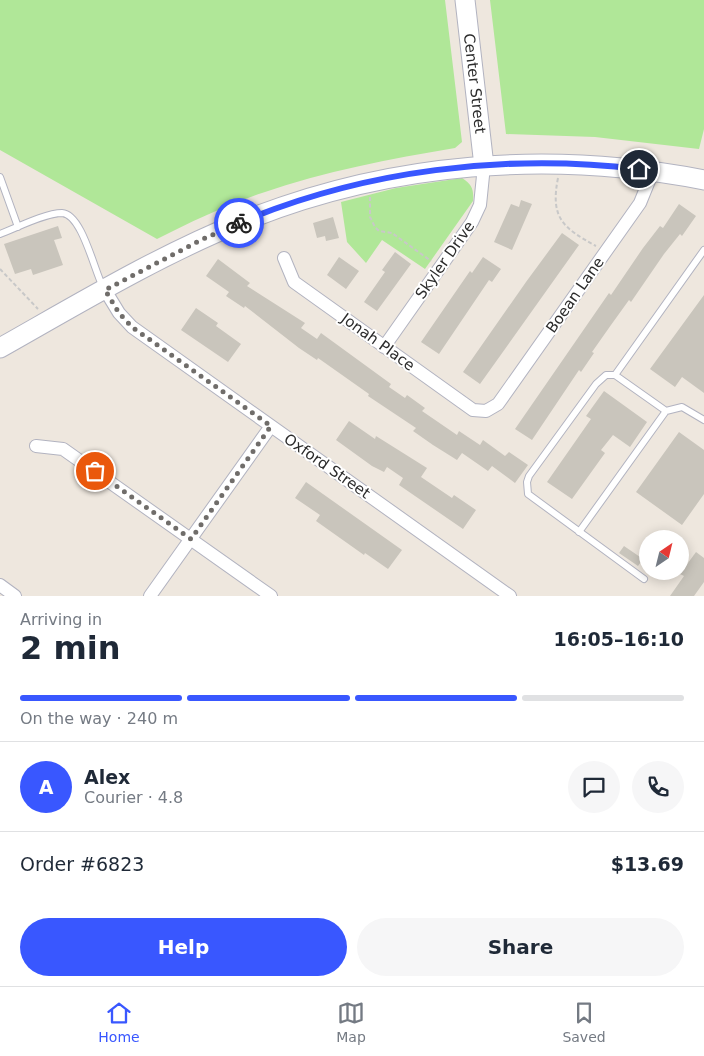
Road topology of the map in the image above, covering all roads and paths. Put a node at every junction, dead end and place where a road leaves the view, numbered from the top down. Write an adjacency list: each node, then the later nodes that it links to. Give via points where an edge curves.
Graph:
1 (465, 0): 3 (main road, Center Street)
2 (561, 164): 3 (main road); 4 (main road); 11 (path, via 555,205 559,217 575,235)
3 (484, 166): 7 (main road); 13 (street, Skyler Drive, via 480,205)
4 (653, 171): 6 (main road); 11 (street, Boean Lane, via 645,194)
5 (0, 177): 8 (lane)
6 (704, 180)
7 (368, 183): 13 (path, via 370,217 375,227 392,234); 15 (main road, via 294,203 244,221)
8 (18, 227): 9 (lane); 15 (lane, via 52,215 63,213 70,216 80,227)
9 (0, 234)
10 (704, 250): 19 (lane)
11 (606, 252): 21 (street, Boean Lane, via 498,404)
12 (284, 258): 17 (street, Jonah Place, via 294,282)
13 (440, 267): 17 (street, Skyler Drive)
14 (0, 269): 16 (path, via 38,308)
15 (105, 290): 16 (main road); 23 (street, Oxford Street, via 132,327)
16 (46, 322): 18 (main road)
17 (384, 347): 21 (street, Jonah Place, via 473,410)
18 (0, 348)
19 (615, 375): 20 (lane); 25 (lane, via 606,375 596,384 527,482 528,494)
20 (666, 411): 22 (lane, via 682,407); 25 (lane)
21 (486, 412)
22 (704, 420)
23 (271, 426): 26 (street); 32 (street, Oxford Street)
24 (36, 446): 26 (street, via 63,449)
25 (579, 532): 27 (lane)
26 (191, 539): 30 (street); 31 (street)
27 (639, 575)
28 (0, 585): 29 (street)
29 (15, 596)
30 (150, 596)
31 (271, 596)
32 (510, 596)

